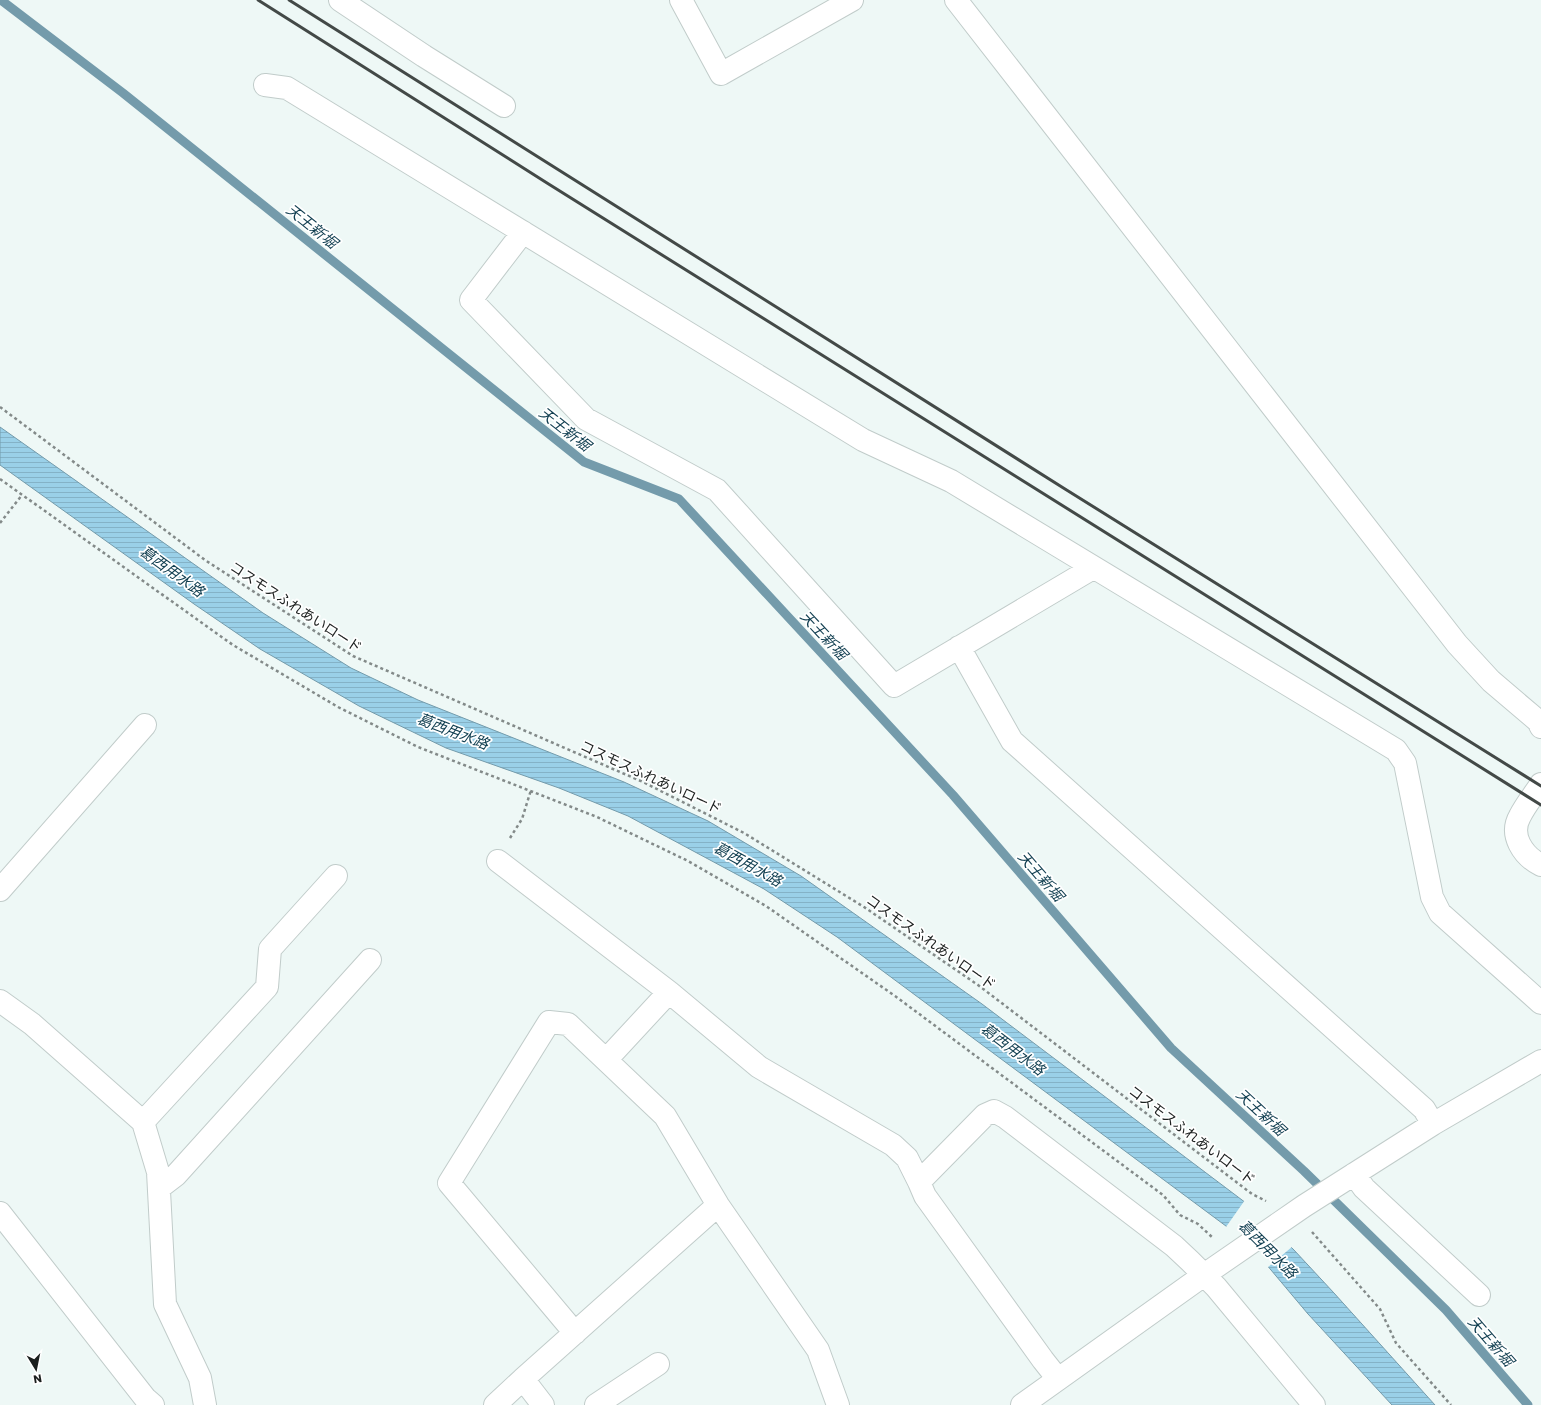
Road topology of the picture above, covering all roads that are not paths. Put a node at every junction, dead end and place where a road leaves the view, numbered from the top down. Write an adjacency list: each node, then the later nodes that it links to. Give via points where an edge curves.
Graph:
1 (340, 0): 6 (street)
2 (681, 0): 3 (street, via 721,74)
3 (852, 0)
4 (961, 1): 11 (street, via 1457,644 1491,681 1538,721)
5 (265, 85): 7 (street, via 287,88)
6 (504, 106)
7 (523, 232): 8 (street, via 863,440 951,481); 9 (street, via 471,300 586,419 717,490 894,686)
8 (1093, 568): 9 (street); 20 (street, via 1396,750 1405,763 1432,897 1440,913)
9 (959, 648): 24 (street, via 1012,742 1424,1109)
10 (145, 725): 16 (street)
11 (1541, 727)
12 (1541, 784): 14 (street, via 1518,817 1516,834 1522,850)
13 (498, 861): 18 (street)
14 (1541, 865)
15 (336, 876): 23 (street, via 270,949 267,987)
16 (0, 890)
17 (370, 960): 27 (street, via 176,1175)
18 (669, 992): 21 (street); 26 (street, via 759,1067 893,1145 907,1158)
19 (0, 1001): 23 (street, via 32,1024)
20 (1541, 1003)
21 (606, 1060): 28 (street, via 665,1116); 32 (street, via 568,1024 549,1022 449,1183)
22 (1541, 1061): 24 (street)
23 (143, 1122): 27 (street, via 158,1172)
24 (1433, 1124): 25 (street)
25 (1346, 1179): 30 (street, via 1304,1206 1274,1215 1246,1246); 31 (street, via 1364,1188)
26 (919, 1182): 30 (street, via 985,1114 994,1111 1174,1246); 35 (street, via 925,1196)
27 (159, 1188): 37 (street, via 166,1304 200,1378)
28 (718, 1206): 32 (street); 41 (street, via 818,1350)
29 (0, 1214): 36 (street)
30 (1204, 1275): 35 (street); 43 (street)
31 (1479, 1295)
32 (575, 1333): 34 (street)
33 (658, 1364): 40 (street)
34 (523, 1379): 38 (street); 39 (street)
35 (1058, 1379): 42 (street)
36 (152, 1405)
37 (205, 1405)
38 (495, 1405)
39 (543, 1405)
40 (596, 1405)
41 (838, 1405)
42 (1022, 1405)
43 (1314, 1405)

